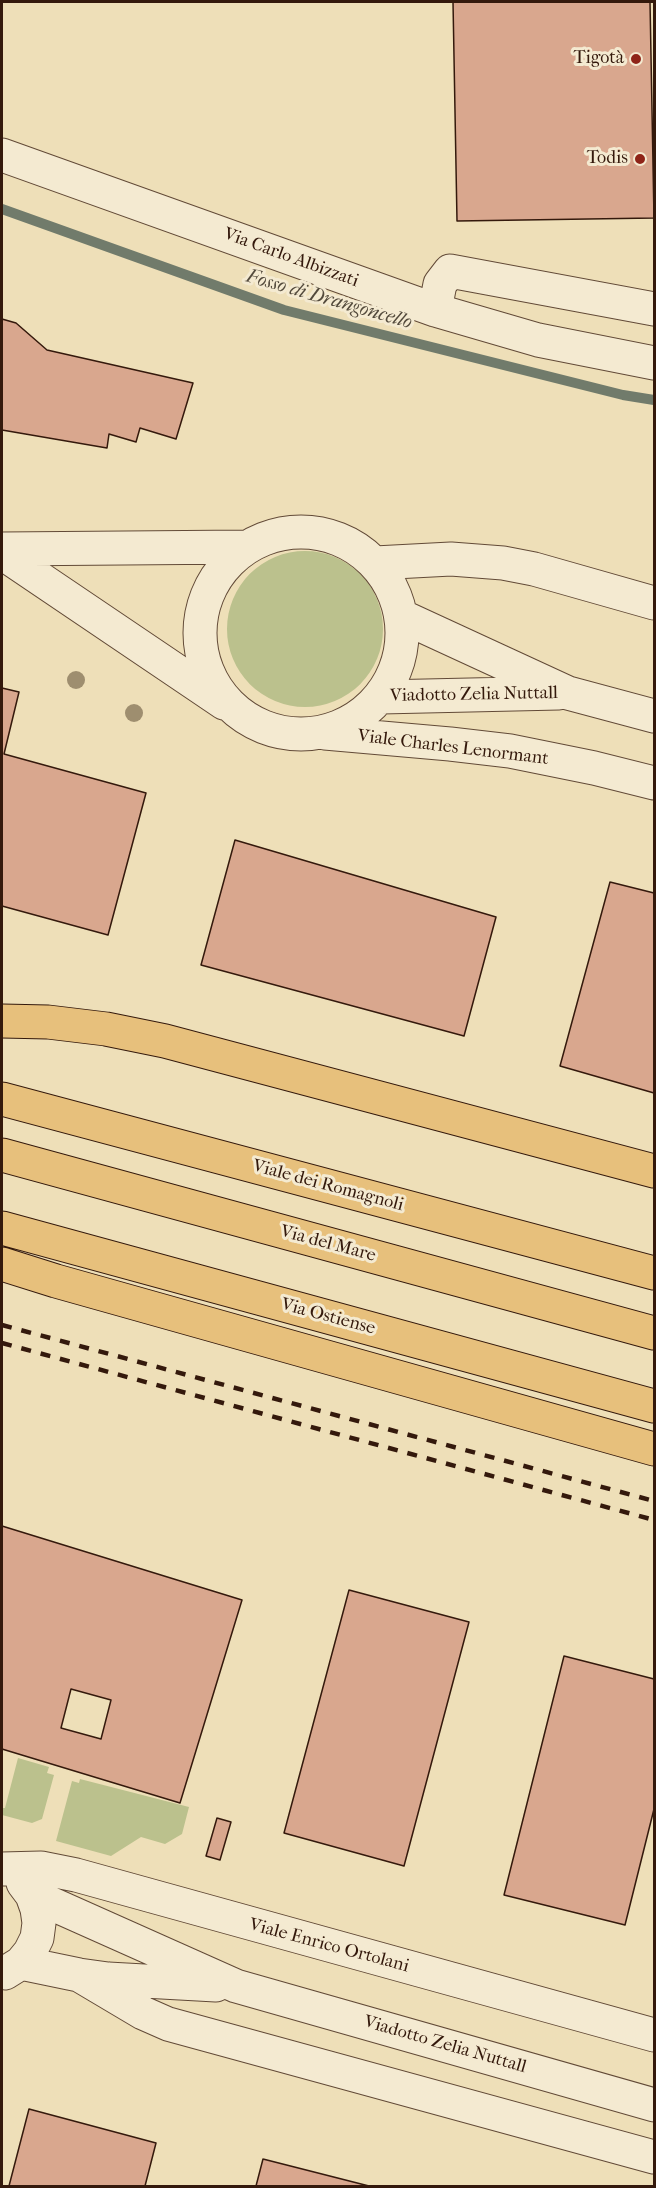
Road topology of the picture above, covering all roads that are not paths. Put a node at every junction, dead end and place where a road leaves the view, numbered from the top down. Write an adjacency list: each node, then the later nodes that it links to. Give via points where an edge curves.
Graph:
1 (2, 155): 3 (street, Via Carlo Albizzati)
2 (654, 309): 3 (street, via 450,271 440,284)
3 (435, 310): 4 (street, Via Carlo Albizzati, via 538,340)
4 (654, 363)
5 (246, 547): 6 (street); 7 (street, via 278,534 313,532 346,542); 12 (street, via 223,568 206,595 200,626 203,658 216,687)
6 (2, 551): 12 (street)
7 (375, 563): 8 (street, via 451,559 503,563); 9 (street, via 392,587)
8 (654, 603)
9 (402, 616): 10 (street, Viadotto Zelia Nuttall); 11 (street, via 403,644 395,672)
10 (568, 693): 11 (street, Viadotto Zelia Nuttall); 13 (street, Viadotto Zelia Nuttall)
11 (381, 697): 14 (street, via 343,726)
12 (236, 711): 14 (street, via 262,727 281,732)
13 (654, 716)
14 (320, 733): 15 (street, Viale Charles Lenormant, via 501,750)
15 (654, 783)
16 (2, 1020): 19 (main road, via 106,1029 190,1047)
17 (2, 1099): 22 (main road, Viale dei Romagnoli)
18 (2, 1155): 23 (main road, Via del Mare)
19 (654, 1171)
20 (2, 1228): 24 (main road, Via Ostiense)
21 (2, 1264): 25 (main road)
22 (654, 1273)
23 (654, 1333)
24 (654, 1406)
25 (654, 1449)
26 (2, 1869): 27 (street, via 23,1883); 31 (street, Viale Enrico Ortolani, via 41,1868 76,1875)
27 (32, 1895): 28 (street, via 38,1916 37,1938 30,1952); 30 (street)
28 (11, 1969): 29 (street)
29 (80, 1975): 30 (street); 33 (street, via 168,2024)
30 (236, 1986): 32 (street, Viadotto Zelia Nuttall)
31 (654, 2035)
32 (654, 2104)
33 (654, 2157)

